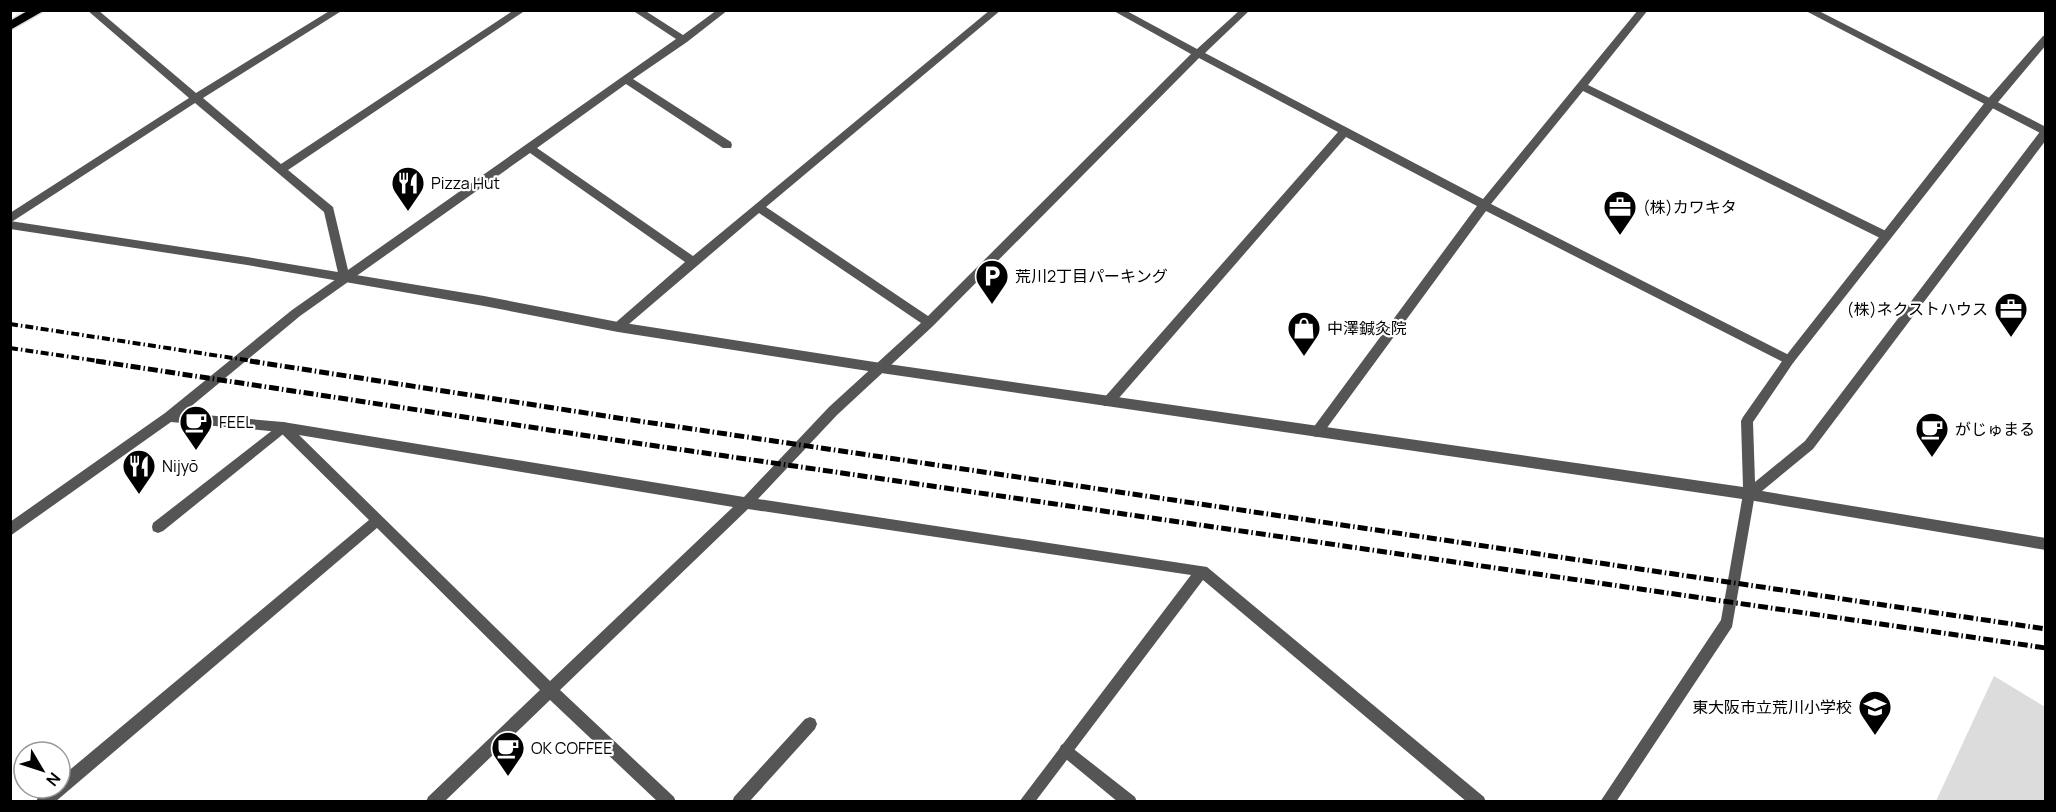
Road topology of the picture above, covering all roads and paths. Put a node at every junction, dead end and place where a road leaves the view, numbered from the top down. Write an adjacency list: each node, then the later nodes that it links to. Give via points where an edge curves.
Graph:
1 (39, 10): 12 (main road)
2 (91, 10): 18 (street)
3 (339, 10): 18 (street)
4 (522, 10): 24 (street)
5 (636, 10): 14 (street)
6 (724, 10): 14 (street)
7 (997, 10): 26 (street)
8 (1116, 10): 15 (street)
9 (1246, 10): 15 (street)
10 (1644, 10): 17 (street)
11 (1808, 10): 19 (street)
12 (10, 26)
13 (2046, 38): 19 (street)
14 (684, 40): 16 (street)
15 (1197, 54): 20 (street); 32 (street)
16 (627, 80): 22 (street); 23 (street)
17 (1582, 86): 25 (street); 29 (street)
18 (196, 98): 24 (street); 27 (street)
19 (1990, 104): 21 (street); 29 (street)
20 (1345, 132): 25 (street); 36 (street)
21 (2046, 132): 40 (street, via 1809,445)
22 (727, 145)
23 (530, 148): 30 (street); 31 (street)
24 (280, 169): 31 (street, via 329,210)
25 (1484, 205): 34 (street); 39 (street)
26 (759, 208): 30 (street); 32 (street)
27 (10, 219)
28 (10, 225): 31 (street)
29 (1886, 236): 34 (street)
30 (693, 262): 33 (street)
31 (345, 279): 33 (street); 37 (street, via 296,313)
32 (929, 323): 35 (street)
33 (618, 327): 35 (street)
34 (1789, 360): 40 (street, via 1748,421)
35 (881, 368): 36 (street); 41 (street)
36 (1108, 402): 39 (street)
37 (169, 417): 38 (street); 44 (street)
38 (283, 427): 41 (street); 42 (street); 43 (street)
39 (1317, 432): 40 (street)
40 (1749, 494): 45 (street); 57 (street, via 1727,622)
41 (746, 503): 46 (street); 47 (street)
42 (378, 520): 47 (street); 50 (street)
43 (158, 527)
44 (10, 530)
45 (2046, 544)
46 (1202, 571): 49 (street); 56 (street)
47 (550, 690): 51 (street); 52 (street)
48 (810, 724): 53 (street)
49 (1066, 750): 54 (street); 55 (street)
50 (72, 776)
51 (433, 801)
52 (669, 801)
53 (739, 801)
54 (1026, 801)
55 (1130, 801)
56 (1479, 801)
57 (1607, 801)

